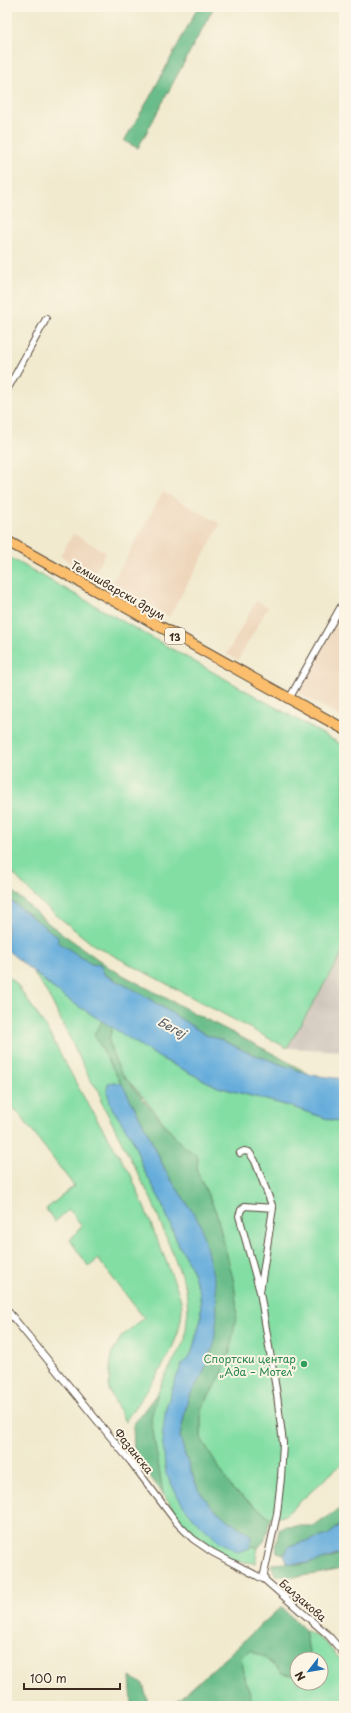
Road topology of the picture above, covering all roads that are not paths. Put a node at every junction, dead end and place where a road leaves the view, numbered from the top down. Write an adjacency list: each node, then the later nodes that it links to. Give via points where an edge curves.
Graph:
1 (46, 320): 2 (street)
2 (7, 390)
3 (7, 541): 5 (main road, Темишварски друм / 13)
4 (344, 601): 5 (street)
5 (289, 699): 6 (main road, Темишварски друм / 13)
6 (344, 729)
7 (240, 1153): 8 (street, via 248,1152 255,1161)
8 (273, 1208): 9 (street); 9 (street, via 245,1206 239,1212)
9 (260, 1292): 11 (street, via 283,1443 277,1514 264,1574)
10 (7, 1310): 11 (street, Фазанска, via 131,1462 177,1523 193,1539 212,1552)
11 (265, 1580): 12 (street, Балзакова, via 328,1635)
12 (344, 1654)

